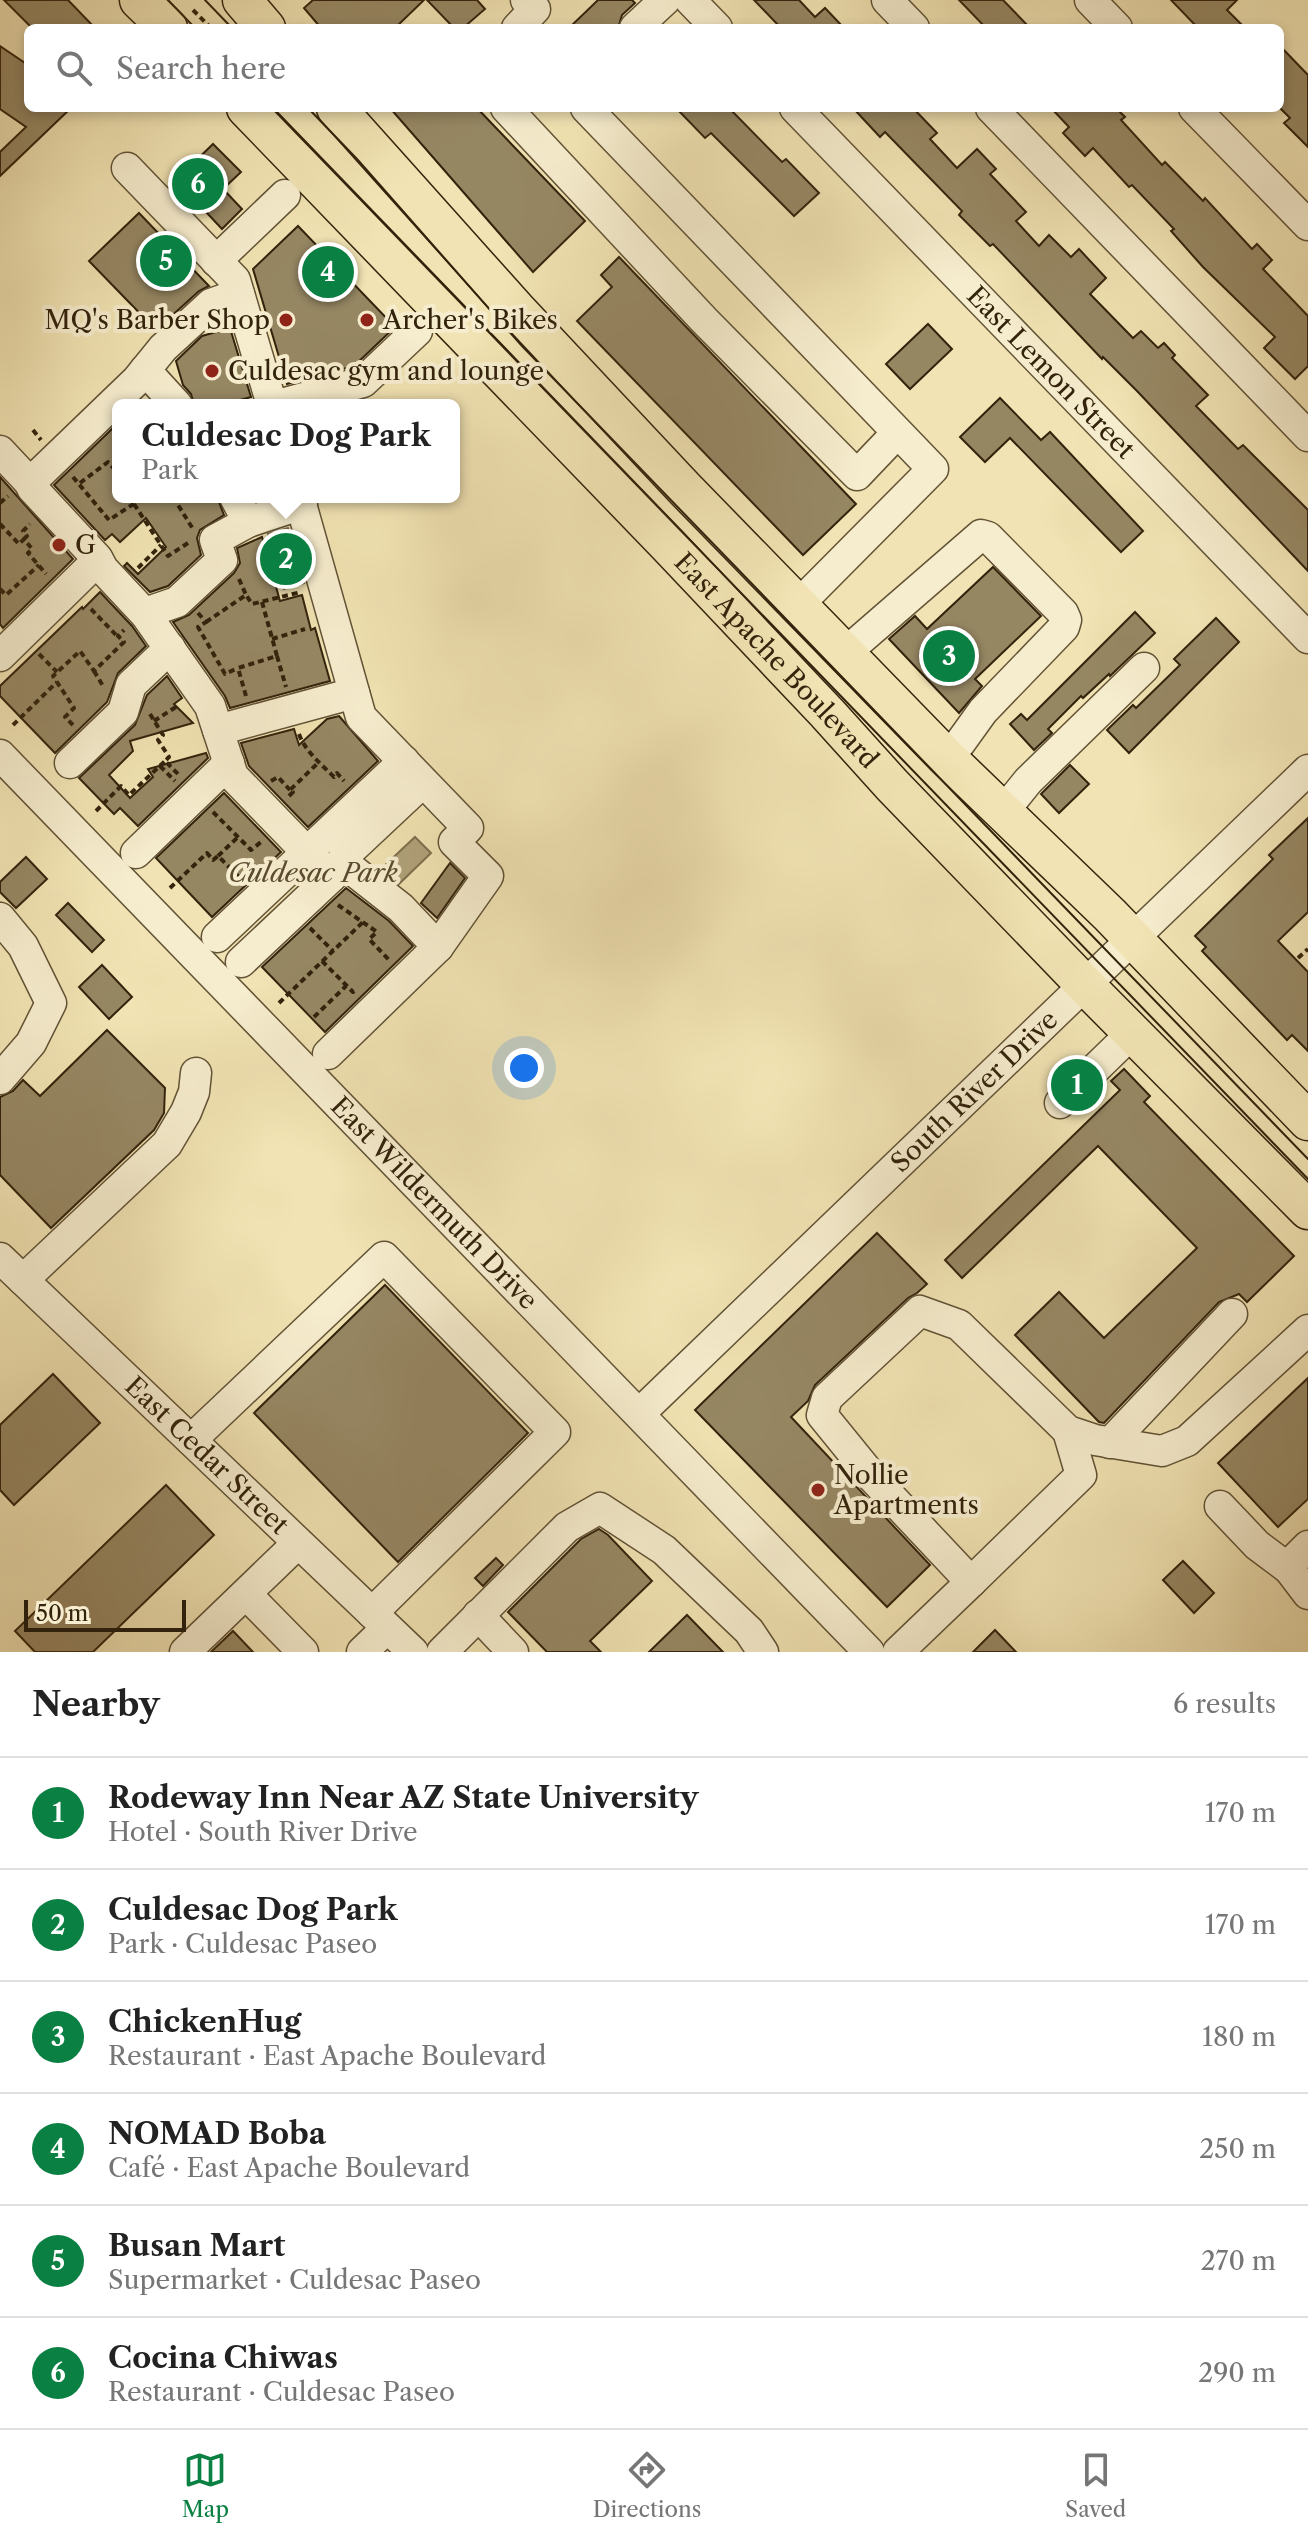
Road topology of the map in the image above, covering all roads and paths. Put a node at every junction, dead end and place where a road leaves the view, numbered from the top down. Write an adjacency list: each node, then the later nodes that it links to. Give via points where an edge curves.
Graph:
1 (139, 0): 8 (main road)
2 (184, 0): 9 (path)
3 (526, 0): 10 (street, via 535,9)
4 (665, 0): 11 (street)
5 (690, 0): 12 (street)
6 (887, 0): 13 (street)
7 (1090, 0): 14 (street)
8 (164, 24)
9 (207, 24)
10 (521, 24)
11 (639, 24)
12 (713, 24)
13 (910, 24)
14 (1113, 24)
15 (250, 112): 111 (main road, East Apache Boulevard)
16 (340, 112): 54 (main road, East Apache Boulevard, via 516,309)
17 (510, 112): 34 (street, via 857,475)
18 (590, 112): 34 (street)
19 (799, 112): 60 (street, East Lemon Street)
20 (995, 112): 35 (street)
21 (1198, 112): 24 (street)
22 (127, 168): 25 (street)
23 (285, 195): 25 (street)
24 (1308, 225)
25 (216, 261): 26 (street, via 235,280)
26 (239, 294): 28 (street, via 211,304); 31 (street)
27 (417, 331): 32 (street, via 363,382)
28 (145, 370): 29 (street); 30 (street)
29 (115, 399)
30 (172, 399)
31 (270, 399)
32 (300, 399)
33 (112, 402): 38 (street)
34 (897, 433): 54 (street, via 933,469)
35 (1308, 436)
36 (0, 451): 38 (street)
37 (112, 466): 42 (path, via 108,462 80,483 109,520)
38 (30, 483): 46 (street)
39 (177, 503): 45 (path, via 198,536 168,556)
40 (287, 503): 43 (street)
41 (301, 503): 50 (street)
42 (134, 504): 45 (path)
43 (242, 510): 52 (street, via 215,540 222,560)
44 (0, 524): 47 (path, via 19,544 24,539)
45 (161, 545): 48 (path, via 138,567)
46 (98, 560): 56 (street); 64 (street)
47 (39, 565): 49 (path); 51 (path, via 6,595)
48 (146, 577)
49 (50, 578)
50 (324, 586): 53 (path); 70 (street)
51 (0, 589)
52 (184, 596): 56 (street); 57 (path)
53 (262, 602): 57 (path, via 252,604 246,595); 61 (path)
54 (798, 605): 63 (main road, East Apache Boulevard)
55 (91, 609): 59 (path)
56 (145, 613): 59 (path); 62 (street)
57 (206, 622): 65 (path, via 198,627 225,674)
58 (305, 629): 61 (path)
59 (118, 636): 67 (path, via 124,642)
60 (1308, 638)
61 (272, 639): 65 (path, via 277,656)
62 (170, 648): 76 (street, via 210,706); 77 (street, via 131,685 123,712)
63 (845, 653): 79 (main road, East Apache Boulevard); 79 (street, via 981,535 1063,613 1064,627)
64 (0, 656)
65 (238, 668): 72 (path)
66 (1144, 668): 91 (street)
67 (94, 671): 68 (path, via 80,651 53,676); 69 (path)
68 (57, 682): 75 (path); 77 (path, via 74,708 65,717)
69 (108, 693)
70 (354, 693): 73 (street); 85 (street, via 361,717)
71 (186, 701): 74 (path)
72 (248, 702)
73 (292, 711): 76 (street); 81 (path, via 302,744)
74 (154, 721)
75 (13, 725)
76 (218, 730): 82 (street)
77 (80, 753)
78 (0, 755): 125 (street, East Wildermuth Drive)
79 (945, 756): 91 (main road, East Apache Boulevard)
80 (165, 761): 83 (path)
81 (319, 762): 87 (path); 89 (path)
82 (229, 763): 88 (street, via 233,776); 94 (street)
83 (160, 766): 86 (path); 90 (path, via 129,795 121,786)
84 (1308, 770): 102 (street, South River Drive)
85 (414, 772): 89 (street); 96 (street, via 344,856); 103 (street, via 468,828 454,842 488,876)
86 (175, 782)
87 (290, 790): 88 (path); 88 (path, via 278,777)
88 (268, 800): 93 (street)
89 (363, 800): 93 (street)
90 (96, 811)
91 (1003, 812): 102 (main road, East Apache Boulevard)
92 (238, 837): 95 (path)
93 (307, 852): 96 (street); 101 (street)
94 (136, 853)
95 (218, 856): 97 (path); 98 (path, via 213,860 207,853)
96 (337, 882): 100 (path); 103 (street, via 401,908); 108 (street)
97 (245, 884)
98 (170, 888)
99 (0, 918): 117 (street, via 23,946 51,1003 31,1043)
100 (363, 922): 106 (path); 107 (path, via 377,932 369,939)
101 (217, 937)
102 (1132, 939): 111 (street, South River Drive); 119 (main road, East Apache Boulevard)
103 (438, 947): 115 (street)
104 (1307, 950): 105 (path)
105 (1298, 958)
106 (322, 961): 109 (path); 112 (path)
107 (390, 961)
108 (241, 962)
109 (346, 986): 110 (path, via 353,992); 113 (path)
110 (360, 986)
111 (1086, 986): 114 (main road, East Apache Boulevard); 125 (street, South River Drive)
112 (279, 1003)
113 (314, 1017)
114 (1132, 1033): 118 (street); 120 (main road, East Apache Boulevard)
115 (328, 1054)
116 (196, 1073): 122 (street, via 186,1112 167,1144)
117 (0, 1079)
118 (1060, 1103)
119 (1308, 1121)
120 (1308, 1210)
121 (0, 1258): 122 (street, East Cedar Street)
122 (23, 1280): 127 (street, East Cedar Street)
123 (1232, 1314): 128 (street)
124 (1308, 1330): 128 (street, via 1187,1441 1162,1451)
125 (640, 1413): 145 (street, East Wildermuth Drive)
126 (1068, 1431): 128 (street); 133 (street, via 1081,1475); 133 (street, via 959,1325 920,1311 827,1398 822,1415)
127 (191, 1440): 130 (street, East Cedar Street); 137 (street, via 384,1257 555,1432)
128 (1110, 1443)
129 (1220, 1506): 132 (street)
130 (298, 1543): 134 (street); 137 (street, East Cedar Street)
131 (1308, 1546): 132 (street)
132 (1289, 1569): 135 (street)
133 (971, 1582): 146 (street)
134 (246, 1594): 138 (street); 139 (street)
135 (1308, 1594)
136 (478, 1615): 142 (street); 143 (street); 144 (street, via 567,1527 600,1508 664,1550 749,1631)
137 (380, 1620): 140 (street); 141 (street, East Cedar Street)
138 (185, 1652)
139 (303, 1652)
140 (362, 1652)
141 (413, 1652)
142 (442, 1652)
143 (513, 1652)
144 (763, 1652)
145 (869, 1652)
146 (898, 1652)

